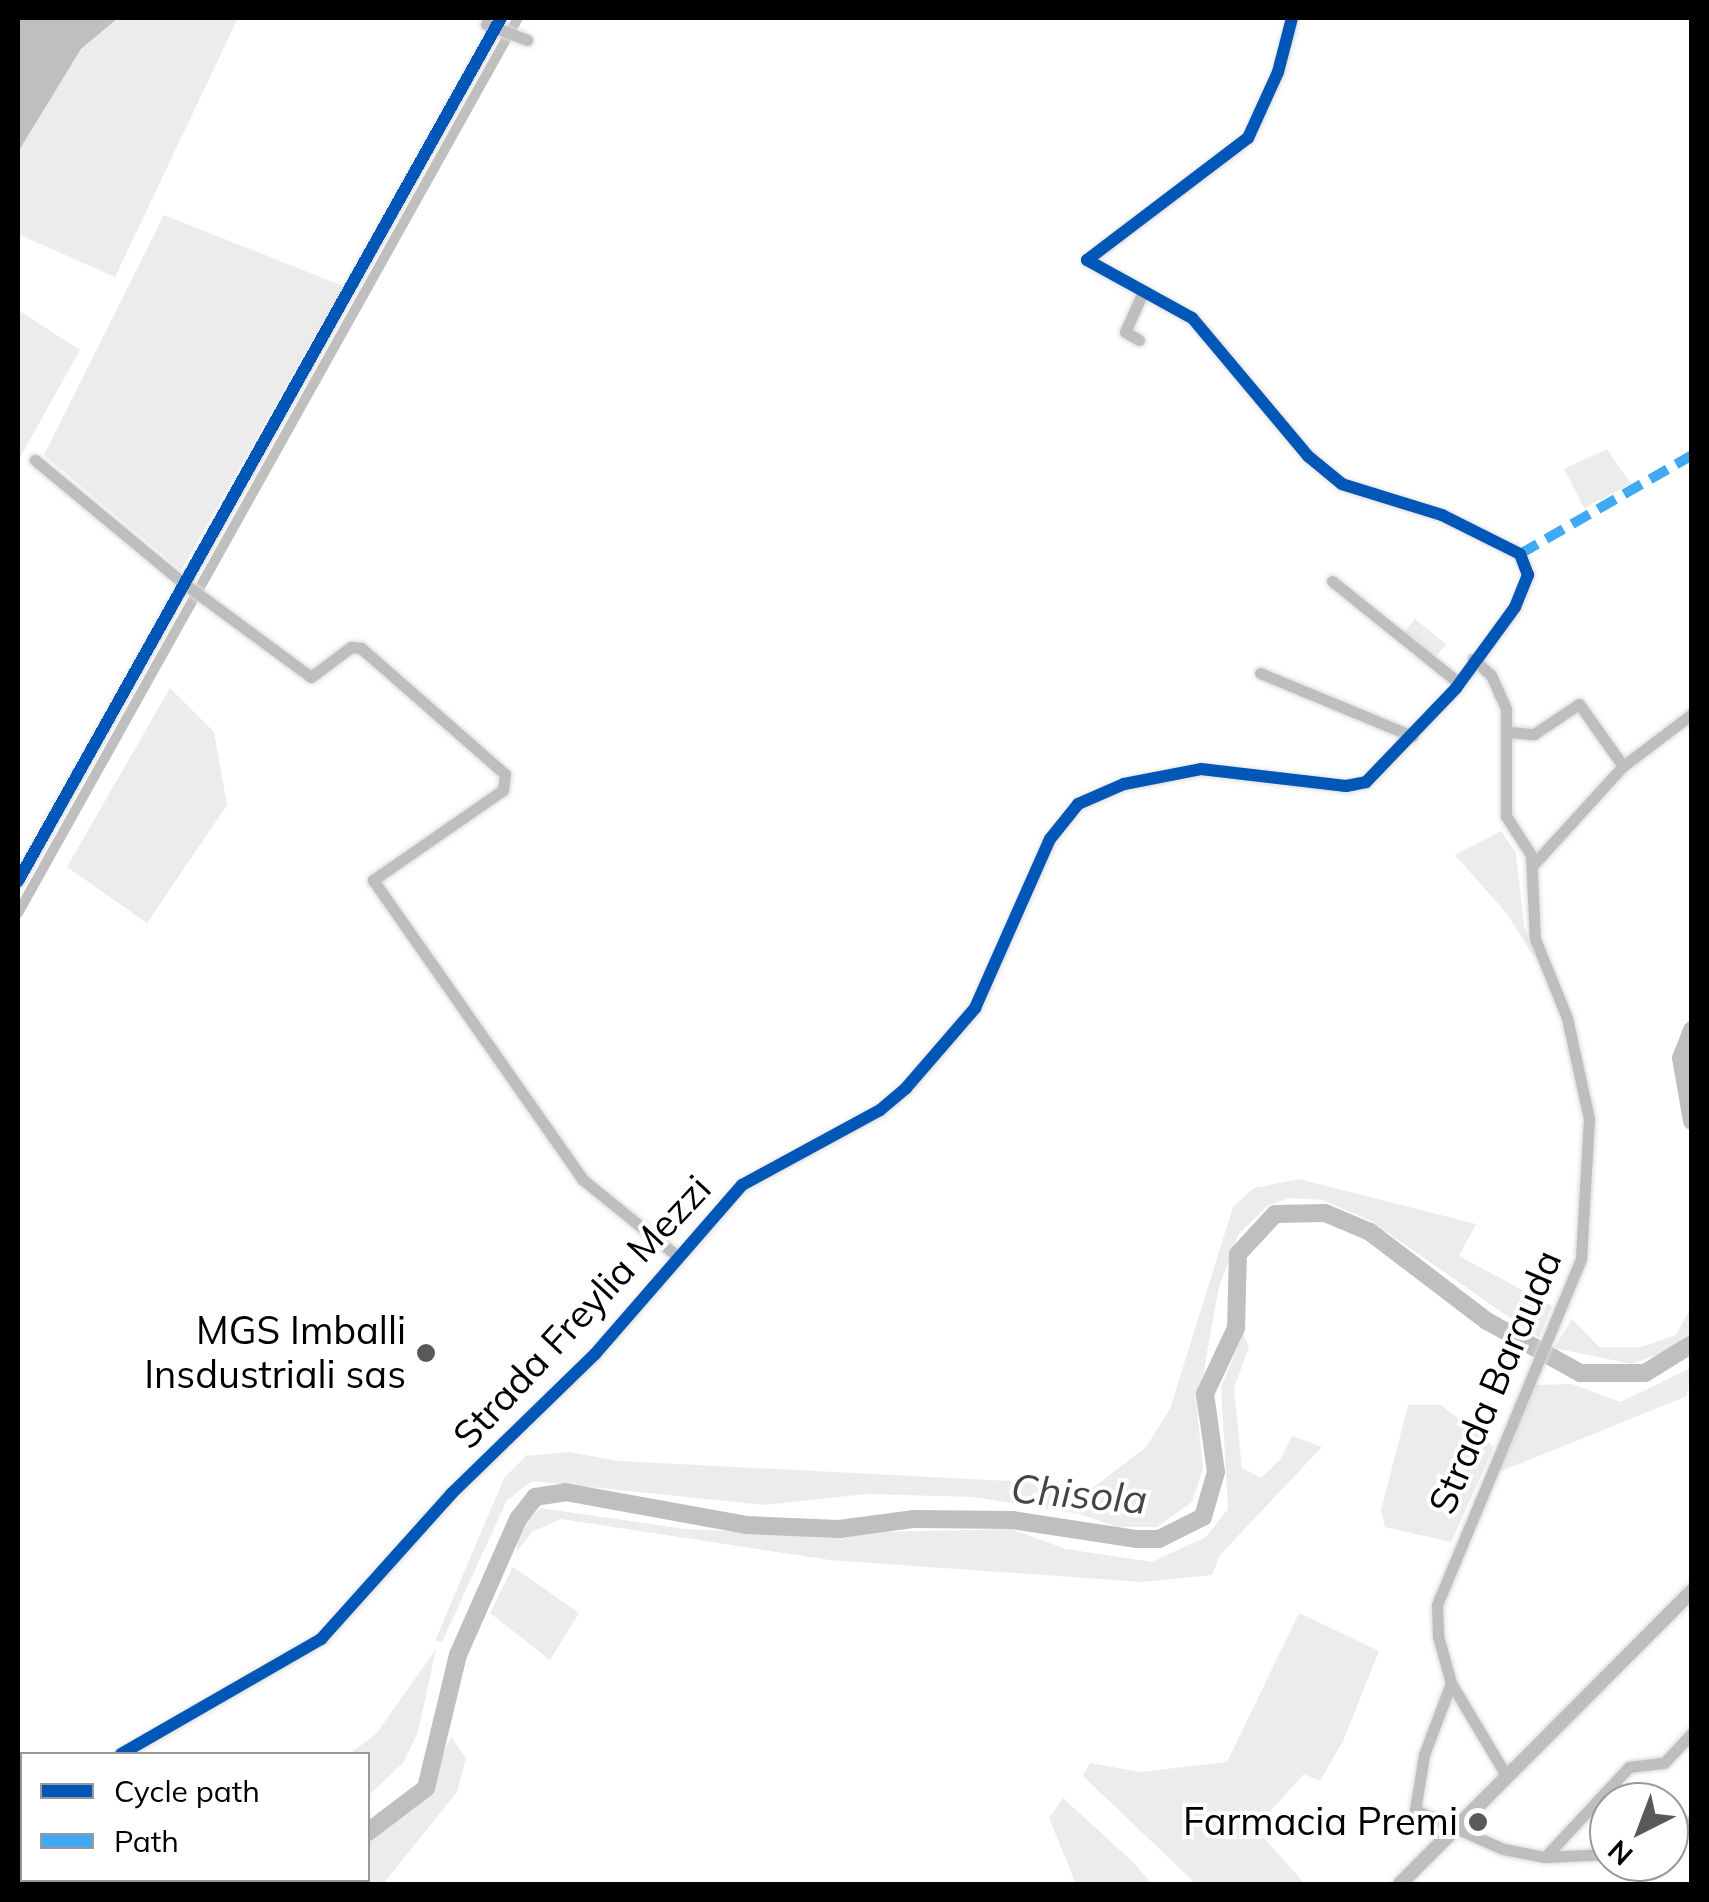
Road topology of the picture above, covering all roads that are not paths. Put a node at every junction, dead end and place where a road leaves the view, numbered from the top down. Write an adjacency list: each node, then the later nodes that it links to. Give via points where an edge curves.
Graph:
1 (1292, 18): 4 (street, via 1278,72 1248,138 1087,260)
2 (496, 23): 3 (street); 7 (street)
3 (528, 40)
4 (1142, 294): 5 (street, via 1125,332); 9 (street, Strada Freylia Mezzi, via 1166,300 1212,337 1308,456 1342,484 1470,526 1528,563 1515,606)
5 (1139, 340)
6 (35, 460): 7 (street)
7 (182, 582): 17 (street); 18 (street, via 311,677 351,647 361,648 505,774 503,790 373,880 582,1178)
8 (1332, 582): 11 (street)
9 (1474, 659): 11 (street, Strada Freylia Mezzi); 13 (street, Strada Barauda, via 1496,684)
10 (1260, 674): 14 (street)
11 (1459, 683): 14 (street, Strada Freylia Mezzi)
12 (1692, 714): 15 (street)
13 (1509, 732): 15 (street, via 1534,734 1578,704); 16 (street, Strada Barauda, via 1503,804)
14 (1412, 736): 18 (street, Strada Freylia Mezzi, via 1366,782 1346,786 1201,769 1124,784 1078,804 1050,839 1003,957 954,1037 880,1110 742,1185)
15 (1623, 766): 16 (street)
16 (1532, 866): 20 (street, Strada Barauda, via 1528,905 1534,938 1567,1018 1590,1119 1586,1240 1437,1605)
17 (18, 880)
18 (677, 1256): 22 (street, Strada Freylia Mezzi, via 595,1354 408,1540 346,1616 269,1674)
19 (1692, 1591): 23 (main road)
20 (1452, 1683): 23 (street, Strada Barauda); 24 (street, via 1440,1703 1414,1802 1422,1814)
21 (1692, 1733): 26 (street, via 1664,1763 1629,1767)
22 (125, 1752)
23 (1507, 1777): 24 (main road)
24 (1454, 1830): 26 (street); 27 (main road)
25 (1589, 1855): 26 (street)
26 (1544, 1857)
27 (1400, 1884)

